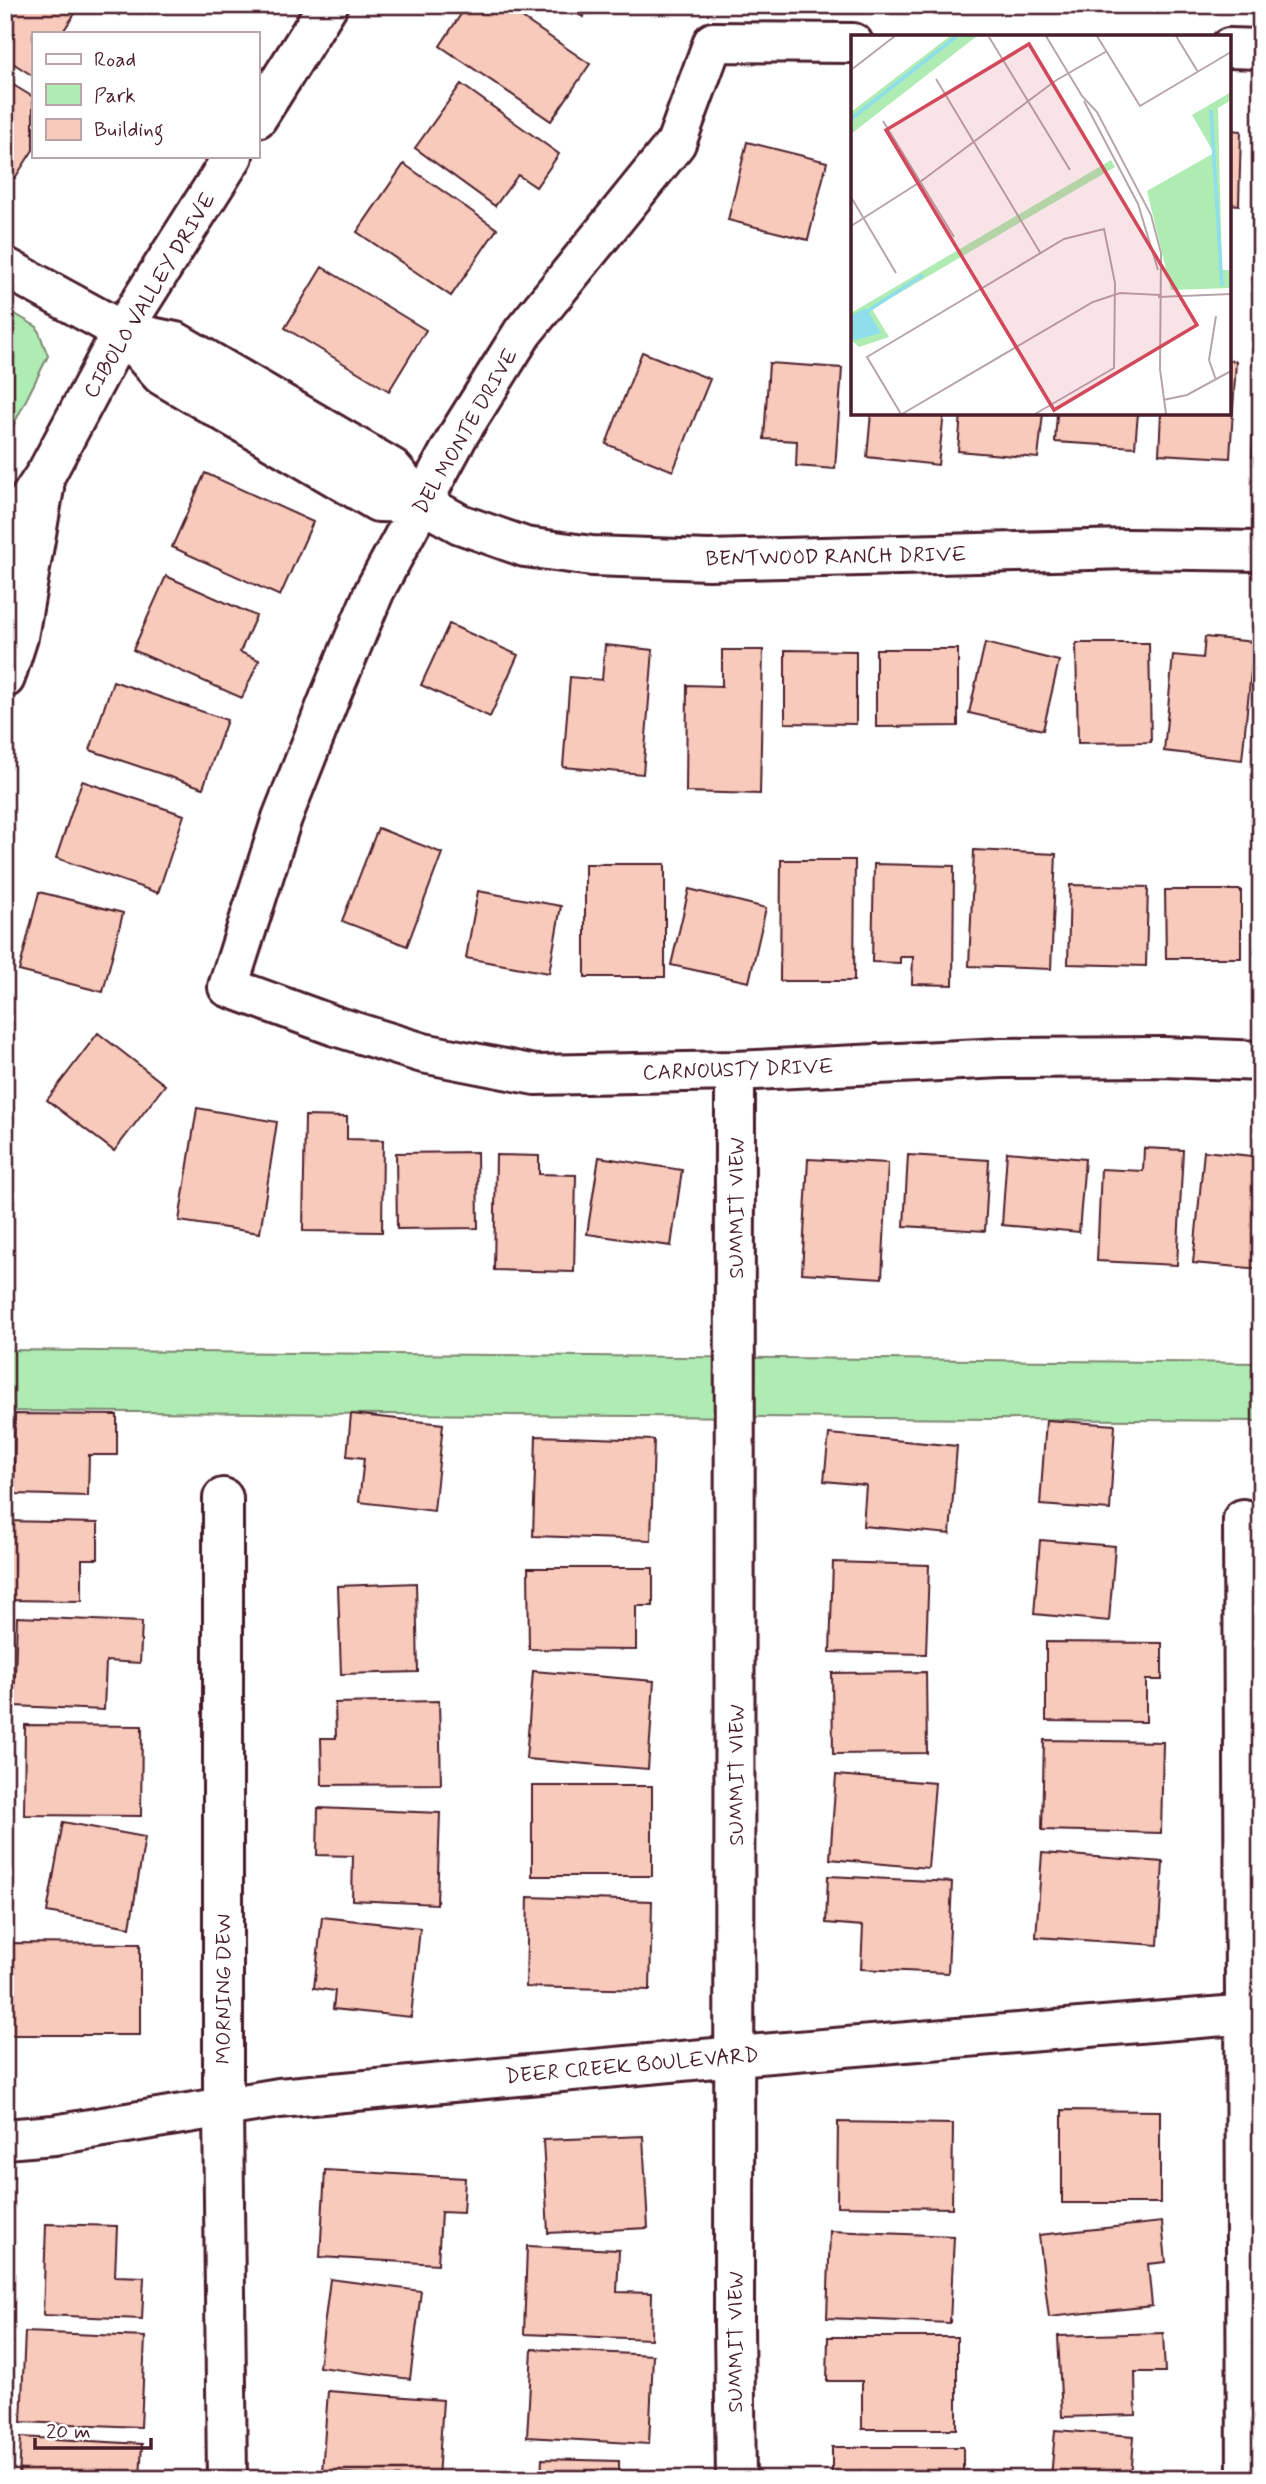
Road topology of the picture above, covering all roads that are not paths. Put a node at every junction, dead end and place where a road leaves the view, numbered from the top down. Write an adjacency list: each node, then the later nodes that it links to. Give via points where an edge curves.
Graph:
1 (328, 5): 5 (street)
2 (851, 43): 10 (street, DEL MONTE DRIVE, via 713,42 676,143 523,332)
3 (1231, 48): 4 (street)
4 (1261, 49)
5 (259, 115)
6 (232, 158): 8 (street, CIBOLO VALLEY DRIVE)
7 (5, 267): 8 (street, BENTWOOD RANCH DRIVE)
8 (122, 331): 9 (street, CIBOLO VALLEY DRIVE); 10 (street, BENTWOOD RANCH DRIVE, via 176,342 392,468)
9 (47, 472): 11 (street, CIBOLO VALLEY DRIVE); 13 (street, CIBOLO VALLEY DRIVE, via 18,637)
10 (422, 503): 12 (street, BENTWOOD RANCH DRIVE, via 460,524 525,547 592,556 709,560 1127,549); 14 (street, DEL MONTE DRIVE, via 375,590 327,704 282,818)
11 (5, 536)
12 (1261, 551)
13 (5, 678)
14 (228, 987): 16 (street, CARNOUSTY DRIVE, via 423,1053 535,1075)
15 (1261, 1061): 16 (street, CARNOUSTY DRIVE, via 1002,1058)
16 (736, 1070): 20 (street, SUMMIT VIEW)
17 (223, 1499): 21 (street, MORNING DEW)
18 (1243, 1519): 19 (street)
19 (1253, 2014): 20 (street, DEER CREEK BOULEVARD); 25 (street)
20 (736, 2056): 21 (street, DEER CREEK BOULEVARD, via 279,2098); 24 (street, SUMMIT VIEW)
21 (223, 2108): 22 (street, DEER CREEK BOULEVARD); 23 (street, MORNING DEW)
22 (5, 2139)
23 (227, 2479)
24 (736, 2479)
25 (1247, 2479)

